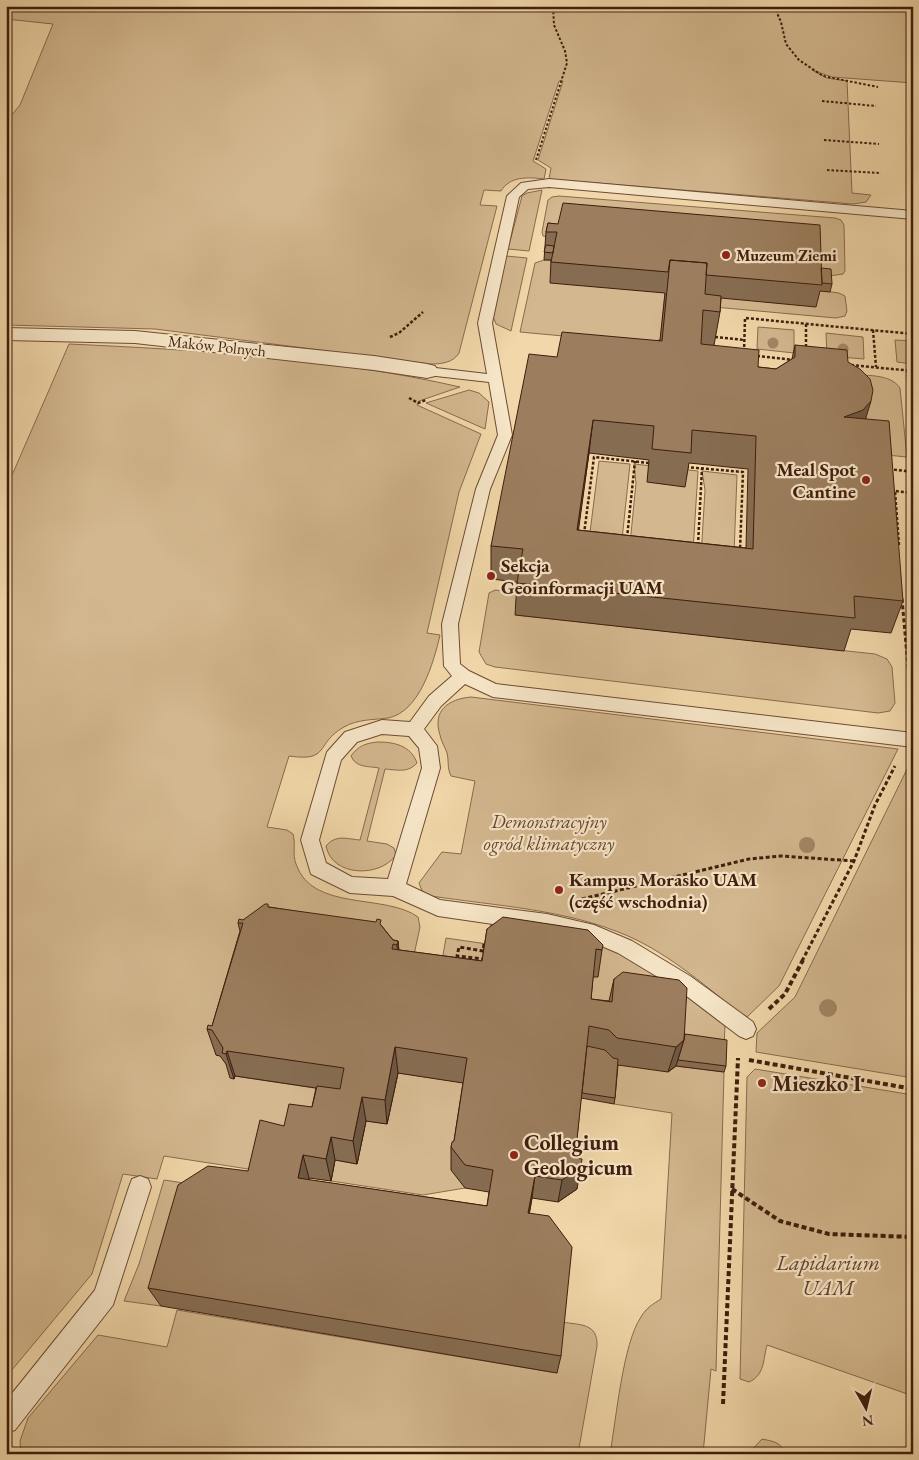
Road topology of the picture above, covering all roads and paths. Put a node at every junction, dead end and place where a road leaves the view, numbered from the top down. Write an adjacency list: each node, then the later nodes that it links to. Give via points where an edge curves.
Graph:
1 (553, 6): 8 (path, via 555,30 567,63 536,160)
2 (774, 6): 3 (path, via 786,44 799,60 823,76)
3 (878, 87)
4 (822, 101): 5 (path)
5 (876, 106)
6 (824, 140): 7 (path)
7 (879, 144)
8 (542, 164)
9 (827, 170): 10 (path)
10 (881, 173)
11 (913, 215): 27 (lane, via 549,183 525,186 513,196 485,324)
12 (806, 324): 13 (path); 17 (path, via 745,318); 18 (path)
13 (874, 330): 15 (path); 23 (path)
14 (6, 334): 25 (street, Maków Polnych, via 135,337)
15 (913, 334)
16 (715, 337): 17 (path)
17 (744, 340): 19 (path)
18 (806, 352)
19 (744, 355)
20 (753, 356): 21 (path)
21 (797, 360)
22 (846, 364): 23 (path)
23 (876, 367): 24 (path)
24 (907, 370): 26 (path); 28 (path)
25 (428, 371): 27 (lane)
26 (913, 371)
27 (496, 379): 44 (lane, via 506,435 483,489 450,624 452,666)
28 (913, 421)
29 (635, 461): 30 (path); 36 (path, via 594,457); 38 (path)
30 (649, 462)
31 (686, 466): 32 (path)
32 (702, 468): 37 (path); 40 (path, via 743,472)
33 (886, 469): 34 (path)
34 (913, 472)
35 (913, 493): 39 (path, via 895,491)
36 (583, 542)
37 (698, 546)
38 (626, 547)
39 (899, 550)
40 (740, 559)
41 (902, 599): 42 (path)
42 (906, 648): 43 (path); 45 (path)
43 (913, 648)
44 (463, 676): 46 (lane, via 435,701); 47 (lane, via 493,690)
45 (912, 715)
46 (414, 729): 50 (lane, via 428,746 430,768); 50 (lane, via 382,727 351,737 333,757 310,840 318,868 350,885)
47 (913, 740)
48 (895, 765): 49 (path, via 875,805)
49 (854, 860): 51 (path, via 781,856 749,859 585,898 558,911); 54 (path, via 785,994)
50 (394, 888): 51 (lane, via 438,908)
51 (547, 923): 54 (lane, via 587,931 625,947 683,982)
52 (484, 944): 53 (path, via 483,951 459,947 457,956)
53 (485, 960)
54 (746, 1029): 55 (path)
55 (737, 1058): 56 (path); 58 (path)
56 (913, 1089)
57 (140, 1187): 61 (lane, via 105,1297)
58 (732, 1189): 59 (path, via 780,1222 829,1234); 60 (path)
59 (913, 1237)
60 (723, 1404)
61 (6, 1421)

